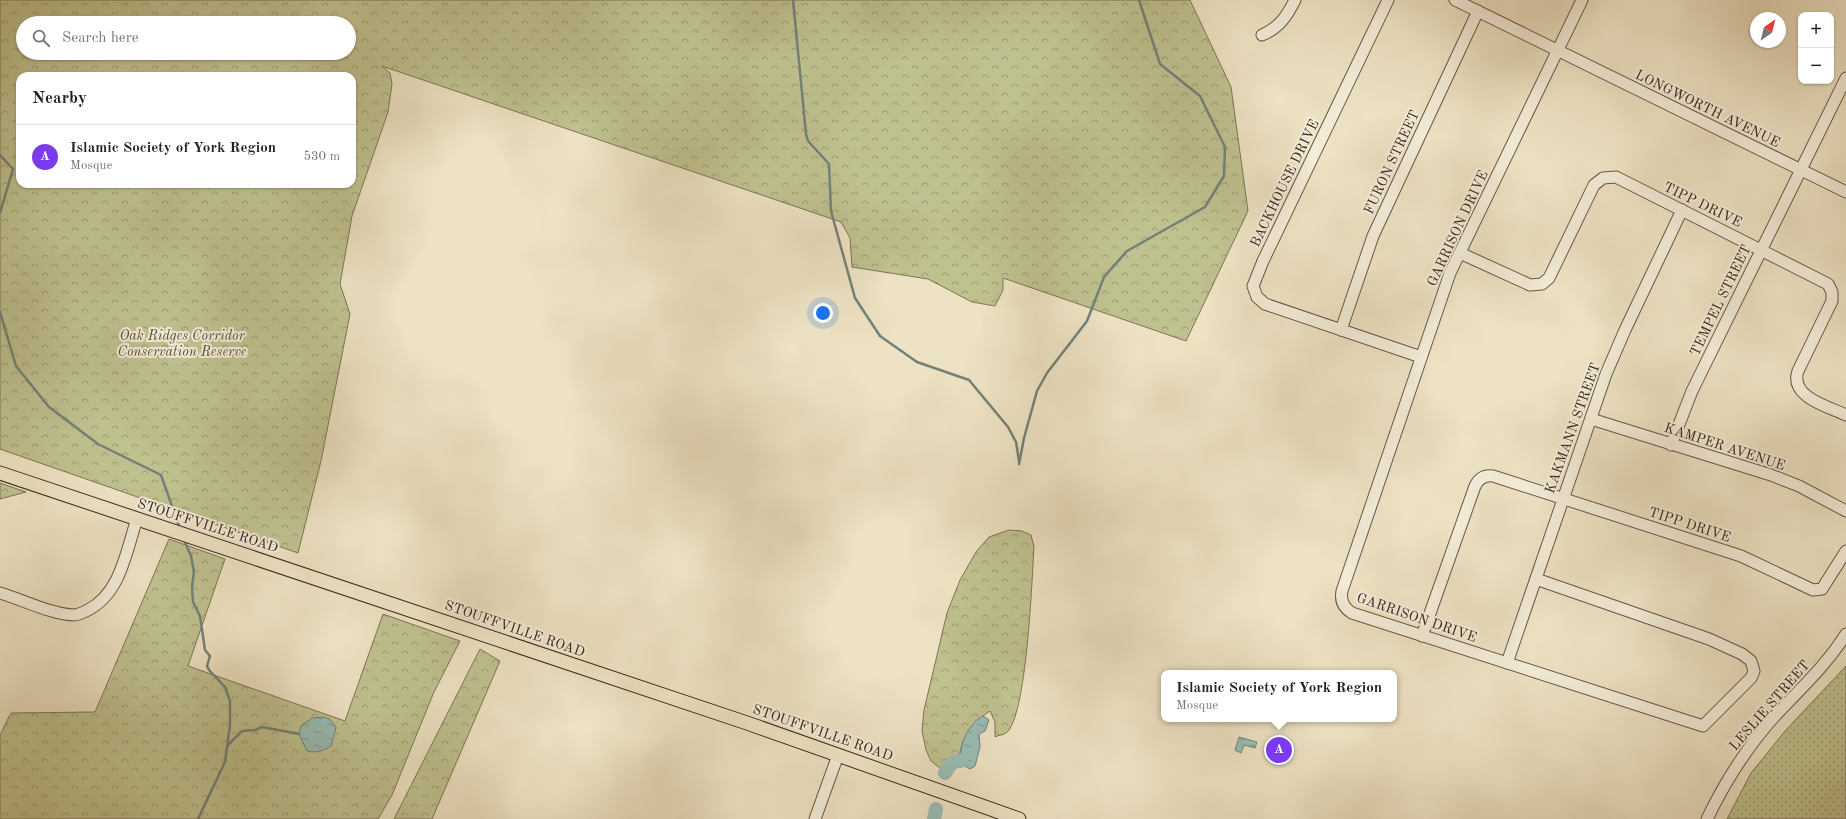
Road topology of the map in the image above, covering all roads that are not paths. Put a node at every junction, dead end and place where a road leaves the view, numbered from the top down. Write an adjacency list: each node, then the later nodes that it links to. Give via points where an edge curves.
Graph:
1 (1295, 0): 6 (street, via 1286,18)
2 (1388, 0): 15 (street, BACKHOUSE DRIVE, via 1253,284 1255,294 1264,303)
3 (1456, 0): 5 (street, LONGWORTH AVENUE)
4 (1582, 0): 7 (street, GARRISON DRIVE)
5 (1478, 11): 7 (street, LONGWORTH AVENUE); 15 (street, FURON STREET, via 1373,236)
6 (1262, 36)
7 (1557, 50): 10 (street, LONGWORTH AVENUE); 14 (street, GARRISON DRIVE)
8 (1846, 78): 9 (street)
9 (1843, 91): 10 (street, TEMPEL STREET)
10 (1800, 170): 11 (street, LONGWORTH AVENUE); 13 (street, TEMPEL STREET)
11 (1846, 192)
12 (1682, 210): 13 (street, TIPP DRIVE); 14 (street, TIPP DRIVE, via 1616,177 1607,176 1594,185 1549,278 1542,284 1530,285); 18 (street, KAKMANN STREET, via 1625,330)
13 (1761, 249): 17 (street, TIPP DRIVE, via 1826,281 1831,288 1832,302 1798,372 1796,382 1804,394); 19 (street, TEMPEL STREET, via 1692,391)
14 (1460, 253): 16 (street, GARRISON DRIVE, via 1448,278)
15 (1341, 330): 16 (street, BACKHOUSE DRIVE)
16 (1421, 357): 28 (street, GARRISON DRIVE, via 1341,597 1351,612)
17 (1846, 416)
18 (1591, 419): 19 (street, KAMPER AVENUE); 21 (street, KAKMANN STREET)
19 (1671, 445): 22 (street, KAMPER AVENUE, via 1799,486)
20 (0, 473): 23 (main road, STOUFFVILLE ROAD)
21 (1563, 498): 24 (street, TIPP DRIVE, via 1741,556 1813,590 1822,589); 25 (street, KAKMANN STREET); 28 (street, TIPP DRIVE, via 1493,476 1485,476 1479,480 1474,487)
22 (1846, 511)
23 (137, 519): 26 (street, via 116,580 109,594 98,605 74,615); 30 (main road, STOUFFVILLE ROAD)
24 (1846, 551)
25 (1536, 578): 29 (street, KAKMANN STREET); 29 (street, GARRISON DRIVE, via 1709,639 1742,654 1751,662 1754,671 1751,678 1702,726)
26 (0, 593)
27 (1846, 634): 33 (street, LESLIE STREET, via 1833,653 1773,718 1737,763)
28 (1422, 636): 29 (street, GARRISON DRIVE)
29 (1507, 664)
30 (838, 755): 31 (street); 32 (main road, STOUFFVILLE ROAD)
31 (815, 819)
32 (1019, 819)
33 (1707, 819)

